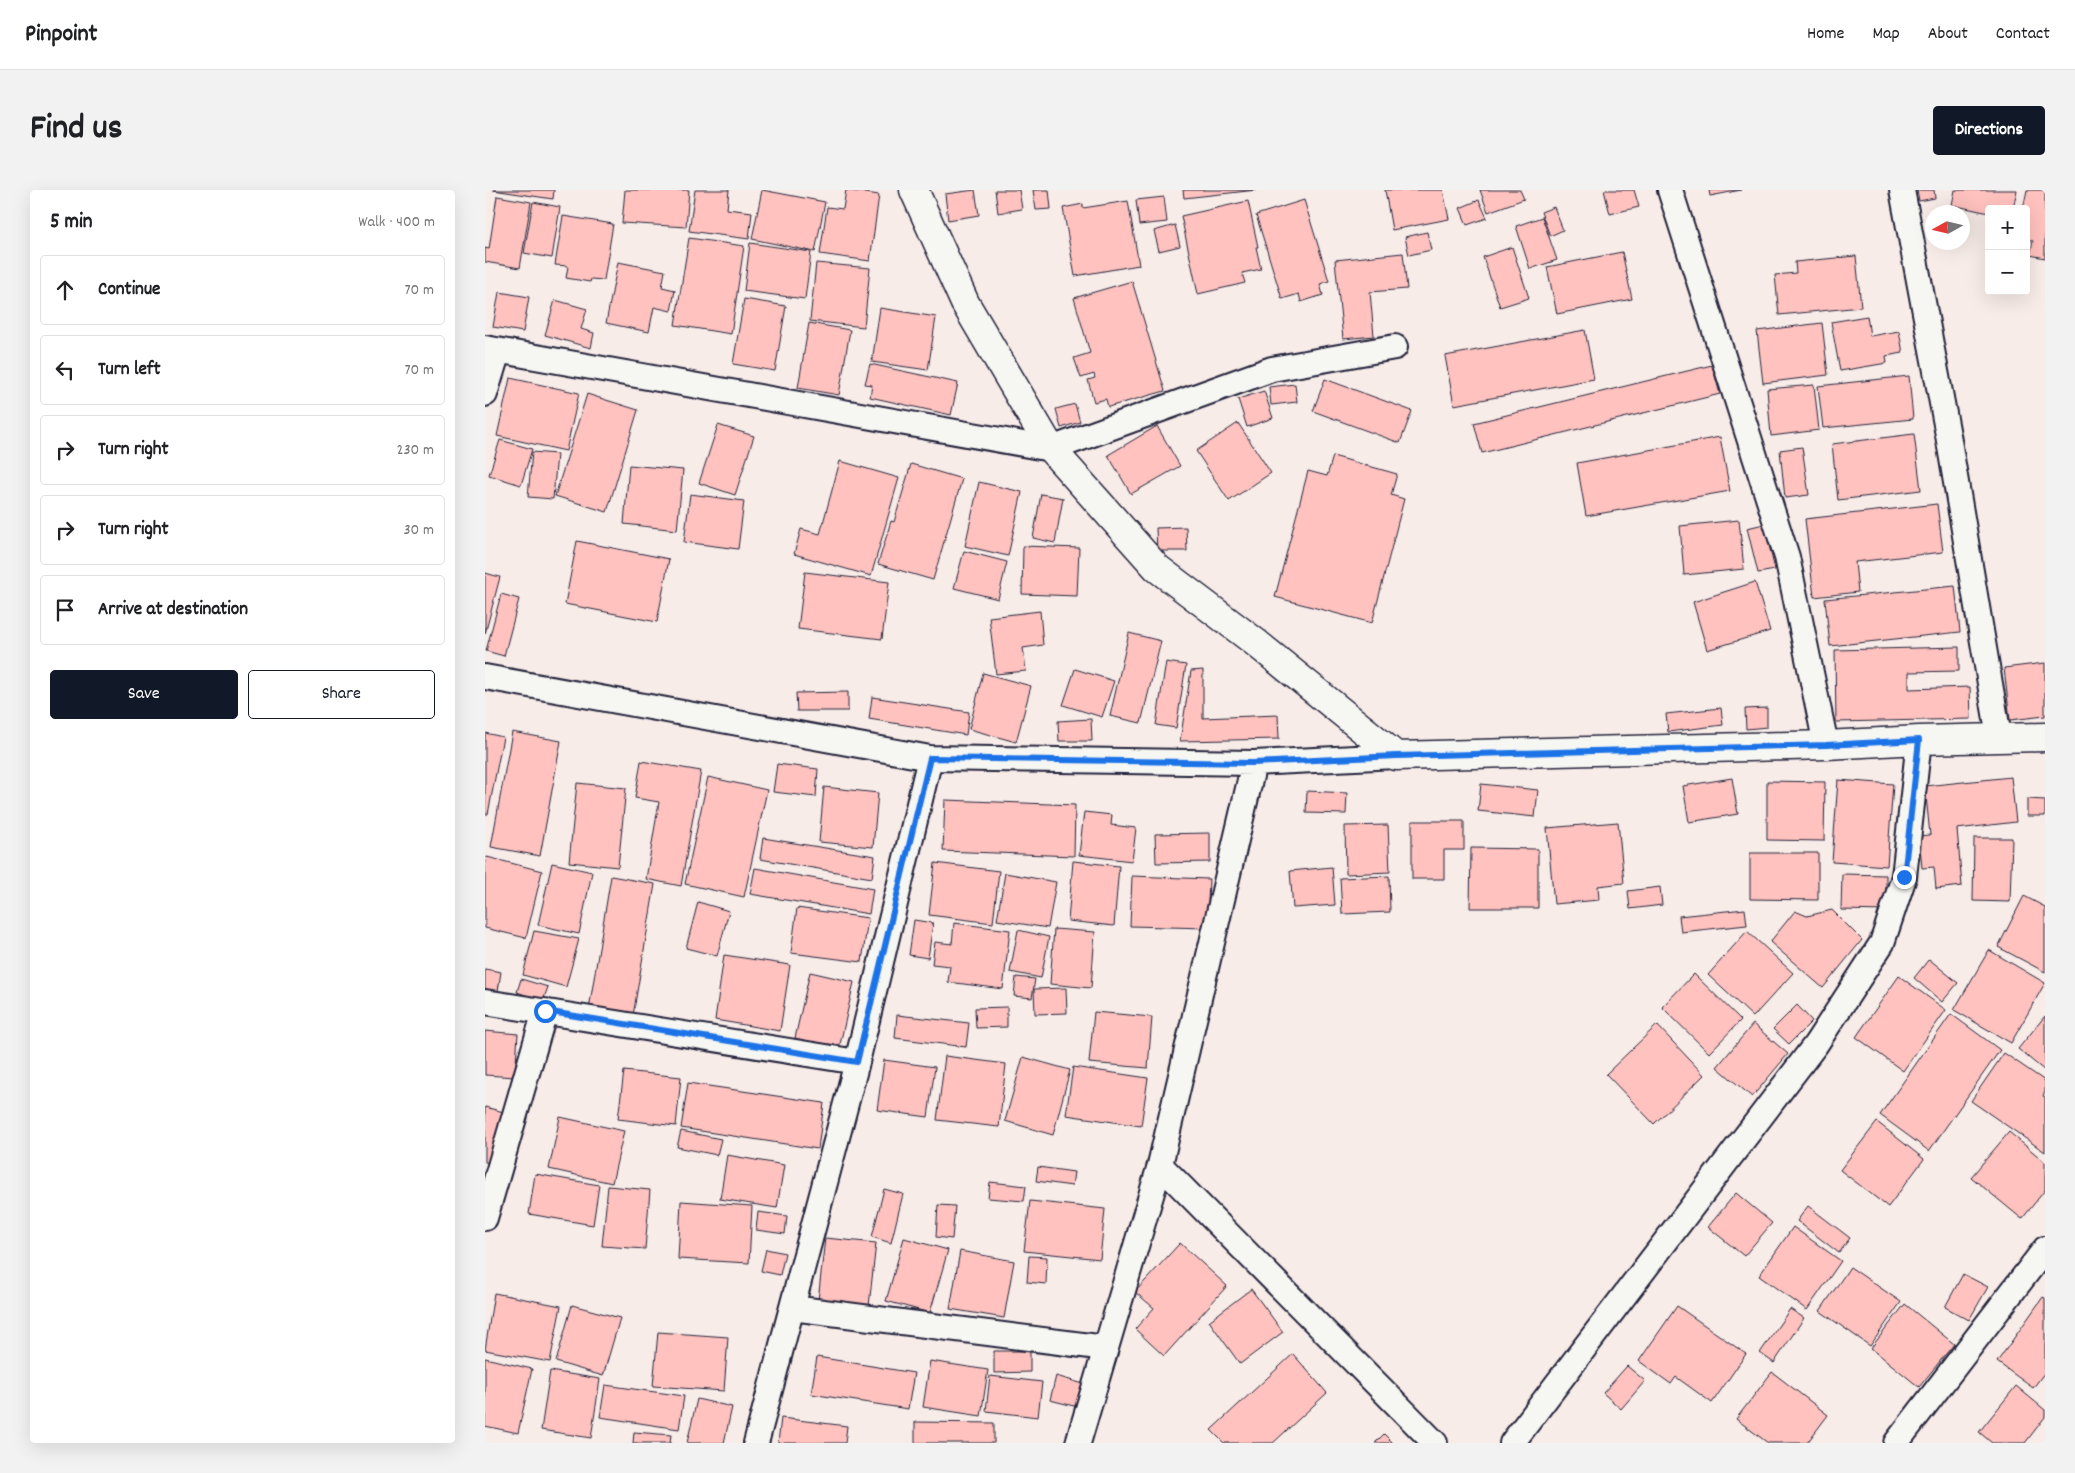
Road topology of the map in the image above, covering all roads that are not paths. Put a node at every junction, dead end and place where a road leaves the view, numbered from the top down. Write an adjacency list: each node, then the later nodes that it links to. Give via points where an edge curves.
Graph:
1 (914, 190): 7 (street, via 965,303)
2 (1670, 190): 12 (street, via 1787,557)
3 (1902, 190): 9 (street, via 1948,435)
4 (1395, 347): 7 (street, via 1272,369)
5 (491, 350): 6 (street); 7 (street)
6 (485, 394)
7 (1051, 449): 13 (street, via 1157,568)
8 (485, 677): 14 (street)
9 (1999, 737): 10 (street); 11 (street)
10 (2045, 737)
11 (1919, 740): 12 (street); 27 (street, via 1904,877 1882,943 1816,1044)
12 (1826, 745): 13 (street)
13 (1396, 756): 15 (street)
14 (930, 758): 15 (street); 18 (street)
15 (1253, 763): 19 (street)
16 (485, 1002): 17 (street)
17 (545, 1011): 18 (street); 20 (street)
18 (857, 1062): 22 (street)
19 (1160, 1165): 23 (street); 26 (street)
20 (485, 1218)
21 (2045, 1249): 28 (street)
22 (792, 1308): 23 (street); 24 (street)
23 (1106, 1348): 25 (street)
24 (756, 1443)
25 (1078, 1443)
26 (1435, 1443)
27 (1512, 1443)
28 (1896, 1443)

